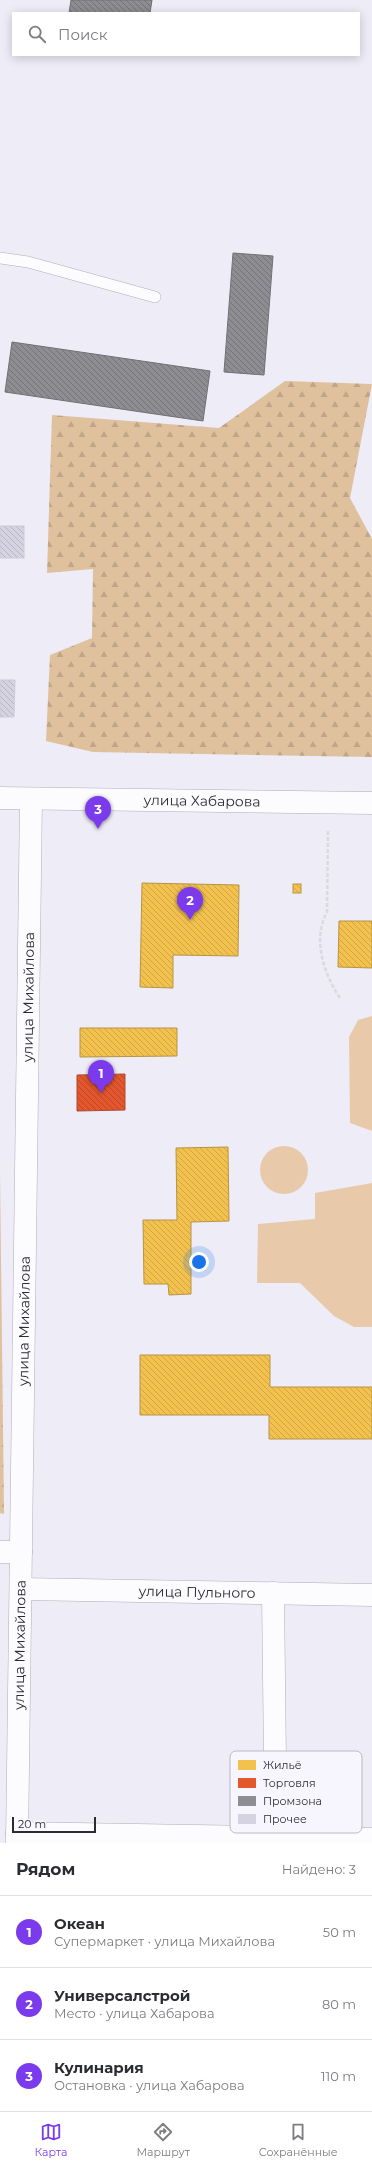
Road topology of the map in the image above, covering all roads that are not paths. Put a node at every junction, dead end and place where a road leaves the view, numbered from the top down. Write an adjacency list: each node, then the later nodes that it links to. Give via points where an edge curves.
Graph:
1 (0, 258): 2 (lane, via 28,262)
2 (155, 297)
3 (0, 798): 4 (street, улица Хабарова)
4 (31, 798): 5 (street, улица Хабарова); 6 (street, улица Михайлова)
5 (372, 803)
6 (10, 1552): 7 (street, улица Михайлова)
7 (22, 1590): 8 (street, улица Пульного); 11 (street, улица Михайлова)
8 (273, 1593): 9 (street, улица Пульного); 10 (street)
9 (372, 1595)
10 (275, 1751)
11 (17, 1838): 13 (street)
12 (372, 1839): 13 (street)
13 (276, 1840)

